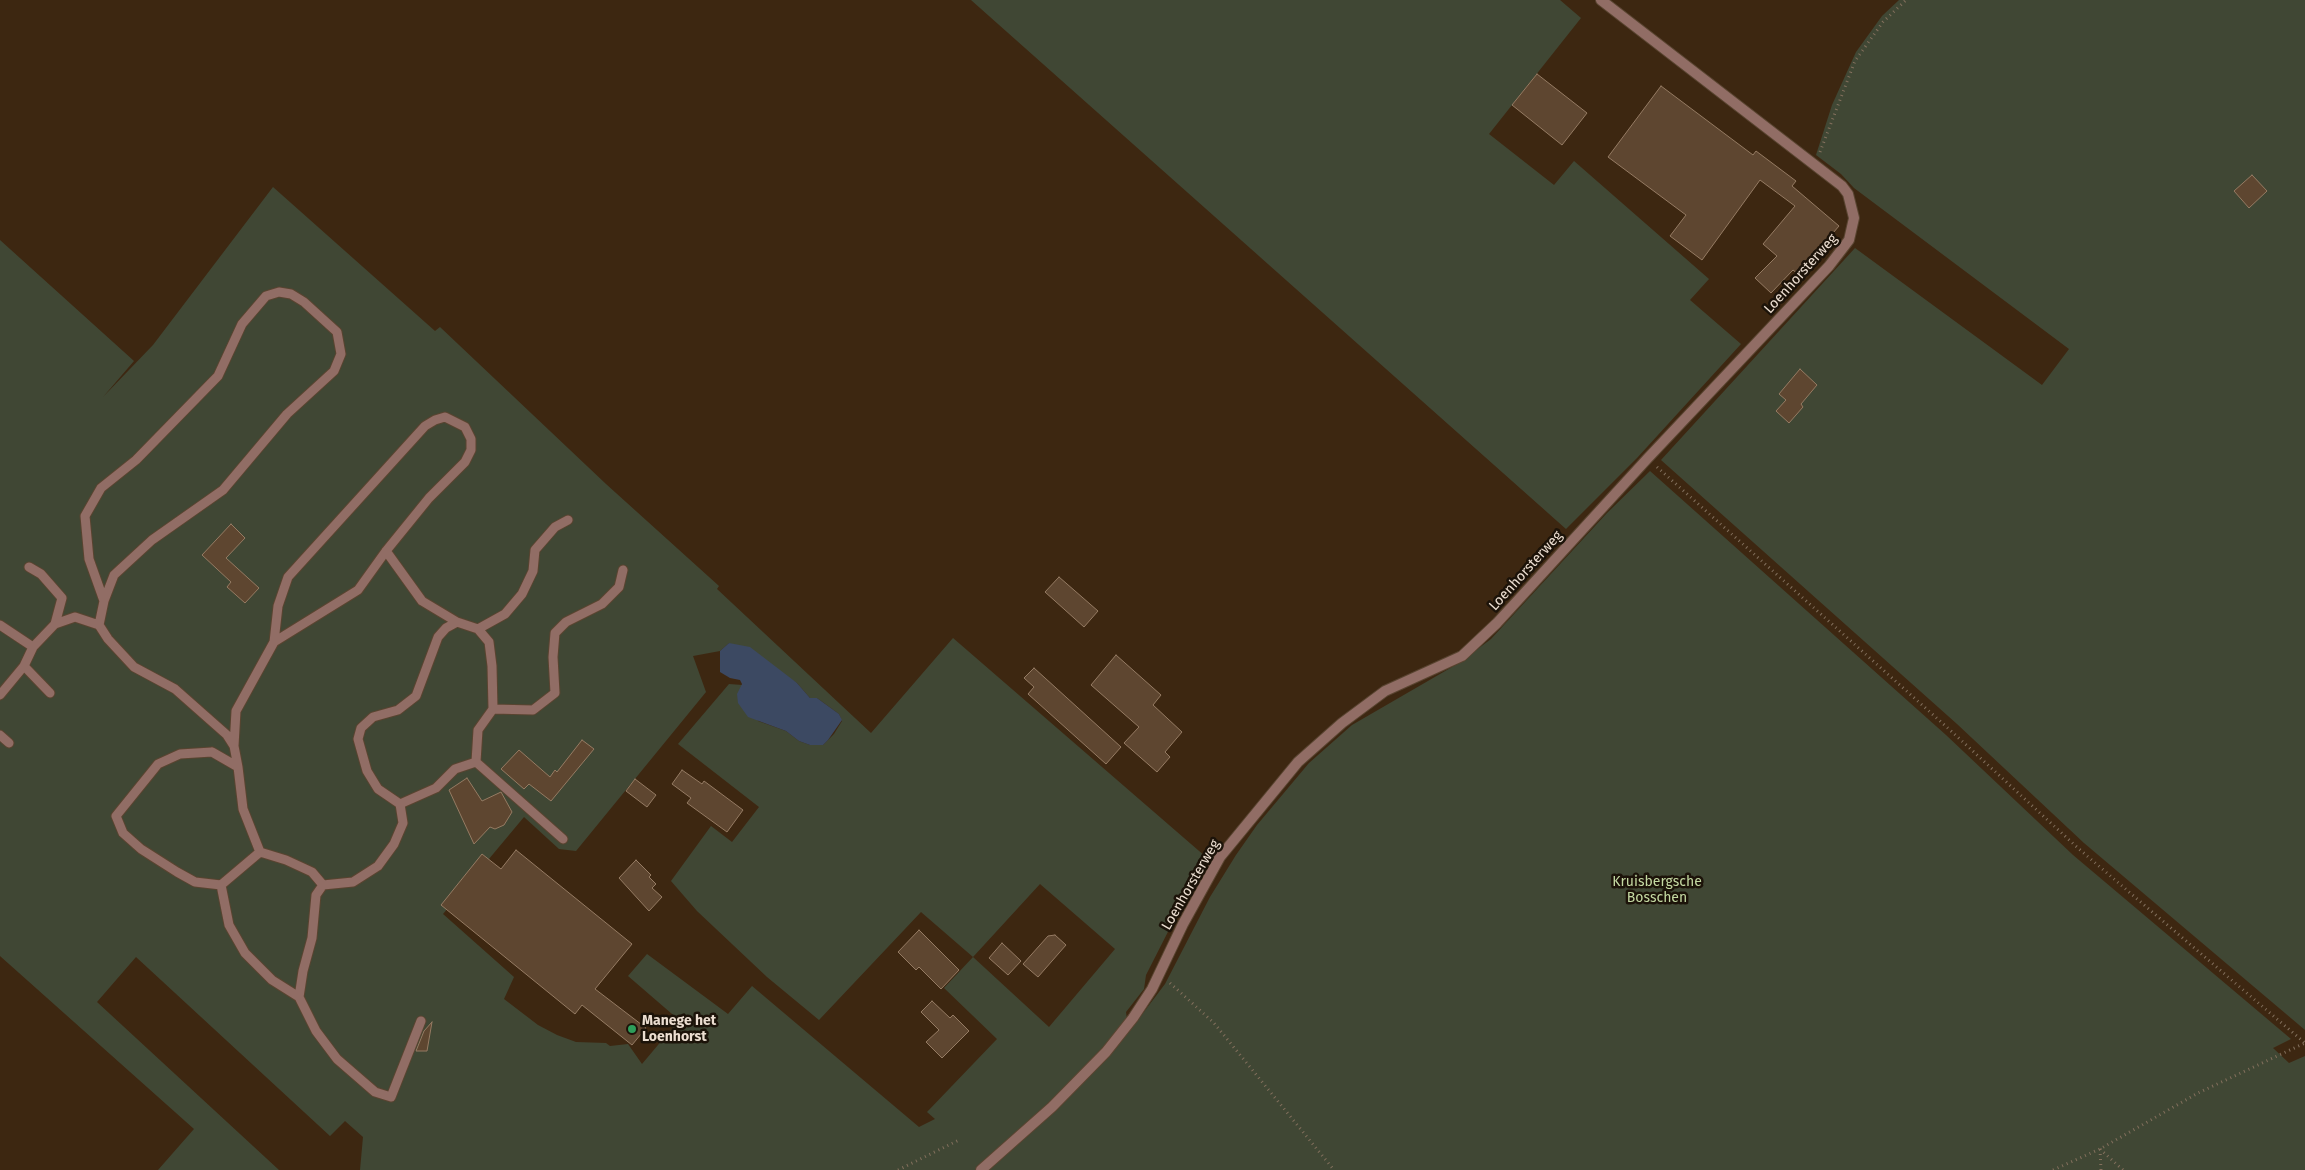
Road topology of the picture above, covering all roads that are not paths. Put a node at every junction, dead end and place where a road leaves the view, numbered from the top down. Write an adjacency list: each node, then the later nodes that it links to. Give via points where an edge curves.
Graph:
1 (1601, 0): 30 (street, Loenhorsterweg, via 1842,186 1848,194 1854,218 1849,240 1829,266 1497,623 1462,656 1385,691 1298,762 1220,857 1182,924 1160,974 1133,1018 1106,1052 1052,1107)
2 (568, 520): 11 (lane, via 555,527 535,550 534,572 522,594 505,614)
3 (386, 551): 7 (lane, via 422,600); 12 (lane, via 358,590); 12 (lane, via 429,498 465,462 471,450 471,439 465,428 456,422 445,417 425,426 288,577 278,606)
4 (29, 567): 8 (lane, via 41,574 62,598)
5 (623, 570): 17 (lane, via 619,587 602,604 566,622 555,633 555,693 533,710)
6 (104, 601): 6 (lane, via 89,559 85,516 101,488 136,460 218,376 242,324 266,296 279,292 291,294 304,302 336,332 341,354 334,371 287,414 223,490 152,540 114,575); 10 (lane)
7 (457, 622): 11 (lane); 23 (lane, via 438,637 416,696 398,710 374,716 361,728 358,739 367,772 378,788)
8 (55, 624): 10 (lane, via 75,618); 13 (lane)
9 (0, 625): 13 (lane)
10 (99, 625): 20 (lane, via 134,667 175,689 227,735)
11 (478, 629): 17 (lane, via 489,642)
12 (274, 642): 20 (lane, via 236,711)
13 (33, 647): 14 (lane)
14 (24, 666): 15 (lane); 16 (lane)
15 (0, 693)
16 (50, 693)
17 (493, 709): 21 (lane, via 478,730)
18 (0, 735): 19 (lane)
19 (9, 743)
20 (234, 746): 22 (lane)
21 (476, 762): 23 (lane, via 455,769 436,788); 24 (lane)
22 (238, 767): 25 (lane, via 243,809); 26 (lane, via 212,752 180,754 158,764 116,816 122,834 177,872 195,882)
23 (400, 804): 27 (lane, via 403,823 394,844 378,866 353,882)
24 (563, 838)
25 (260, 852): 26 (lane); 27 (lane, via 312,872)
26 (222, 885): 28 (lane, via 229,925 245,954 272,980)
27 (323, 885): 28 (lane, via 316,895 312,938)
28 (299, 997): 29 (lane, via 316,1031 337,1059 375,1092 391,1097)
29 (421, 1021)
30 (982, 1170)

